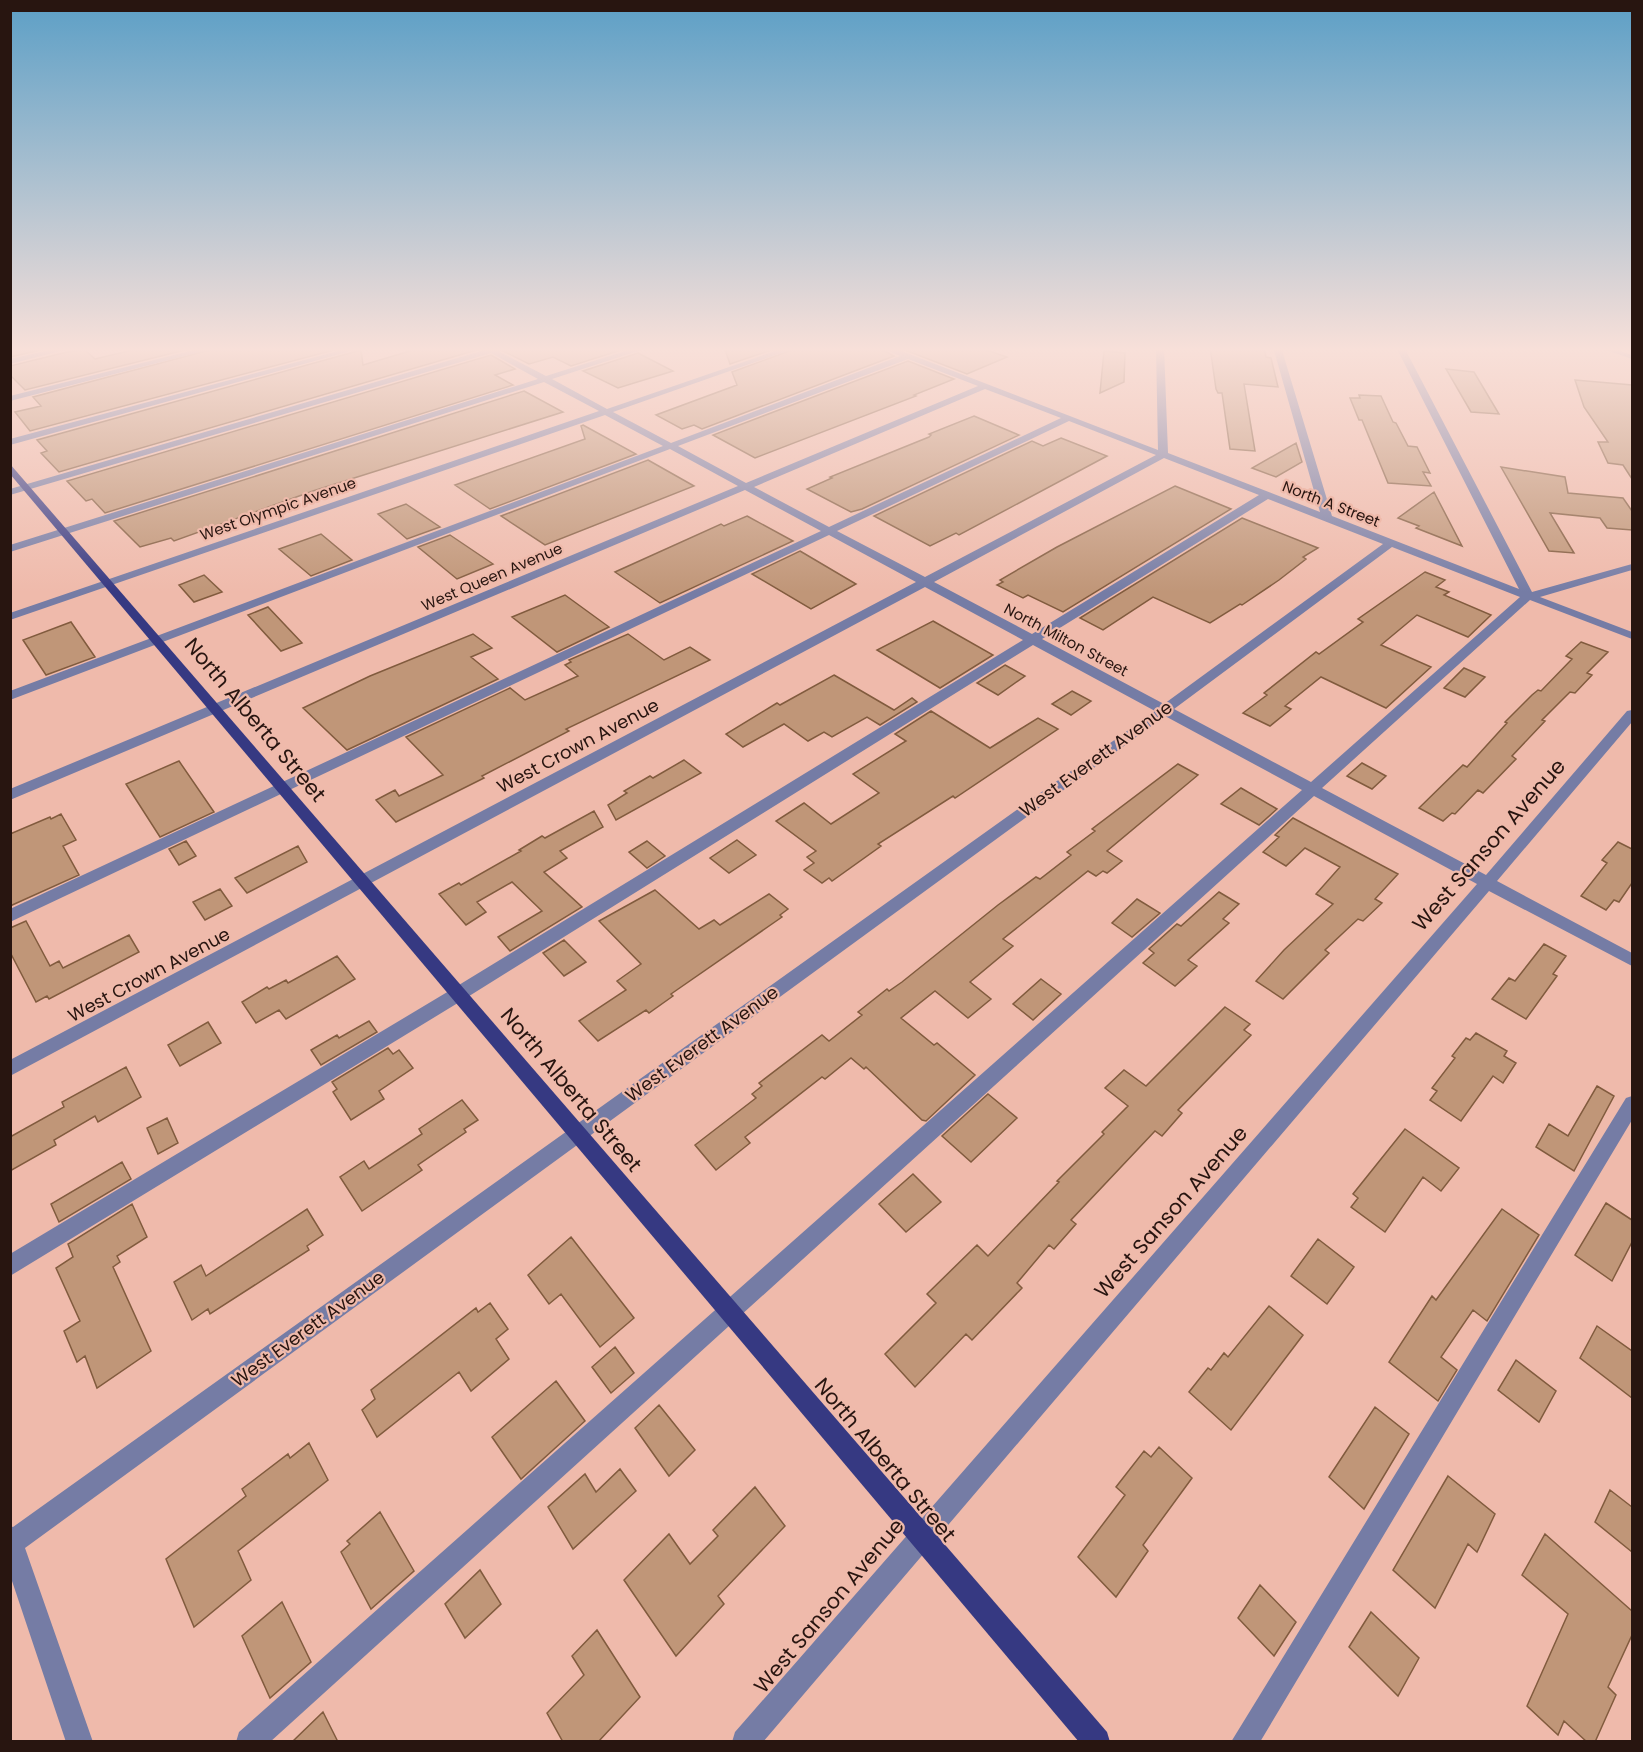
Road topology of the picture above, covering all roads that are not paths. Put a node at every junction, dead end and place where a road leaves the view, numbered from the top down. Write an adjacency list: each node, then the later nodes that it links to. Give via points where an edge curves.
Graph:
1 (59, 429): 13 (street)
2 (222, 429): 18 (street)
3 (388, 429): 21 (street)
4 (556, 429): 27 (street, West Olympic Avenue)
5 (637, 429): 14 (street, North Milton Street)
6 (716, 429): 14 (street)
7 (884, 429): 17 (street, West Queen Avenue)
8 (1046, 429): 22 (street)
9 (1096, 429): 15 (street, North A Street)
10 (1162, 429): 15 (street)
11 (1301, 429): 20 (street)
12 (1443, 429): 28 (street)
13 (10, 442)
14 (670, 446): 17 (street, North Milton Street); 31 (street)
15 (1163, 455): 19 (street, North A Street); 26 (street, West Crown Avenue)
16 (10, 467): 18 (main road, North Alberta Street)
17 (747, 487): 22 (street, North Milton Street); 34 (street, West Queen Avenue)
18 (19, 489): 21 (main road, North Alberta Street)
19 (1267, 495): 20 (street, North A Street); 32 (street)
20 (1327, 518): 23 (street, North A Street)
21 (65, 531): 24 (street); 27 (main road, North Alberta Street)
22 (831, 532): 26 (street, North Milton Street); 37 (street)
23 (1391, 543): 28 (street, North A Street); 35 (street, West Everett Avenue)
24 (10, 549)
25 (1632, 567): 28 (street)
26 (926, 582): 32 (street, North Milton Street); 40 (street, West Crown Avenue)
27 (109, 583): 29 (street, West Olympic Avenue); 31 (main road, North Alberta Street)
28 (1528, 596): 30 (street, North A Street); 38 (street)
29 (10, 616)
30 (1632, 636)
31 (158, 640): 33 (street); 34 (main road, North Alberta Street)
32 (1035, 640): 35 (street, North Milton Street); 44 (street)
33 (10, 696)
34 (216, 709): 37 (main road, North Alberta Street); 39 (street, West Queen Avenue)
35 (1165, 710): 38 (street, North Milton Street); 47 (street, West Everett Avenue)
36 (1632, 714): 41 (street, West Sanson Avenue)
37 (285, 789): 40 (main road, North Alberta Street); 42 (street)
38 (1313, 789): 41 (street, North Milton Street); 49 (street)
39 (10, 795)
40 (364, 880): 44 (main road, North Alberta Street); 45 (street, West Crown Avenue)
41 (1489, 882): 43 (street, North Milton Street); 50 (street, West Sanson Avenue)
42 (10, 916)
43 (1632, 960)
44 (460, 993): 47 (main road, North Alberta Street); 48 (street)
45 (10, 1069)
46 (1632, 1104): 56 (street)
47 (578, 1133): 49 (main road, North Alberta Street); 51 (street, West Everett Avenue)
48 (10, 1266)
49 (731, 1311): 50 (main road, North Alberta Street); 53 (street)
50 (920, 1536): 54 (street, West Sanson Avenue); 55 (main road, North Alberta Street)
51 (11, 1541): 52 (street)
52 (80, 1742)
53 (249, 1742)
54 (745, 1742)
55 (1097, 1742)
56 (1244, 1742)

